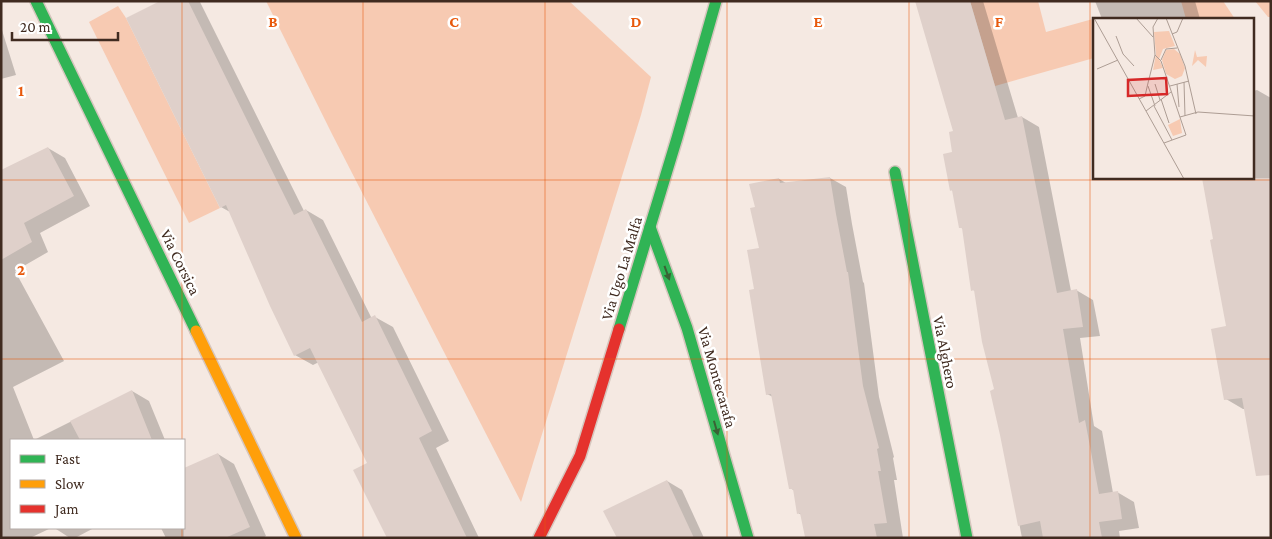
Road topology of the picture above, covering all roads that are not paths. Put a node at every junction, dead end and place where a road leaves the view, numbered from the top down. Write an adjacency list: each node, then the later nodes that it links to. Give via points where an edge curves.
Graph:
1 (36, 1): 5 (street, Via Corsica)
2 (716, 1): 4 (street, Via Ugo La Malfa)
3 (894, 172): 8 (street, Via Alghero)
4 (650, 227): 6 (street, Via Ugo La Malfa, via 580,456); 7 (street, Via Montecarafa, one-way to 7, via 687,328)
5 (296, 538)
6 (539, 538)
7 (748, 538)
8 (966, 538)

